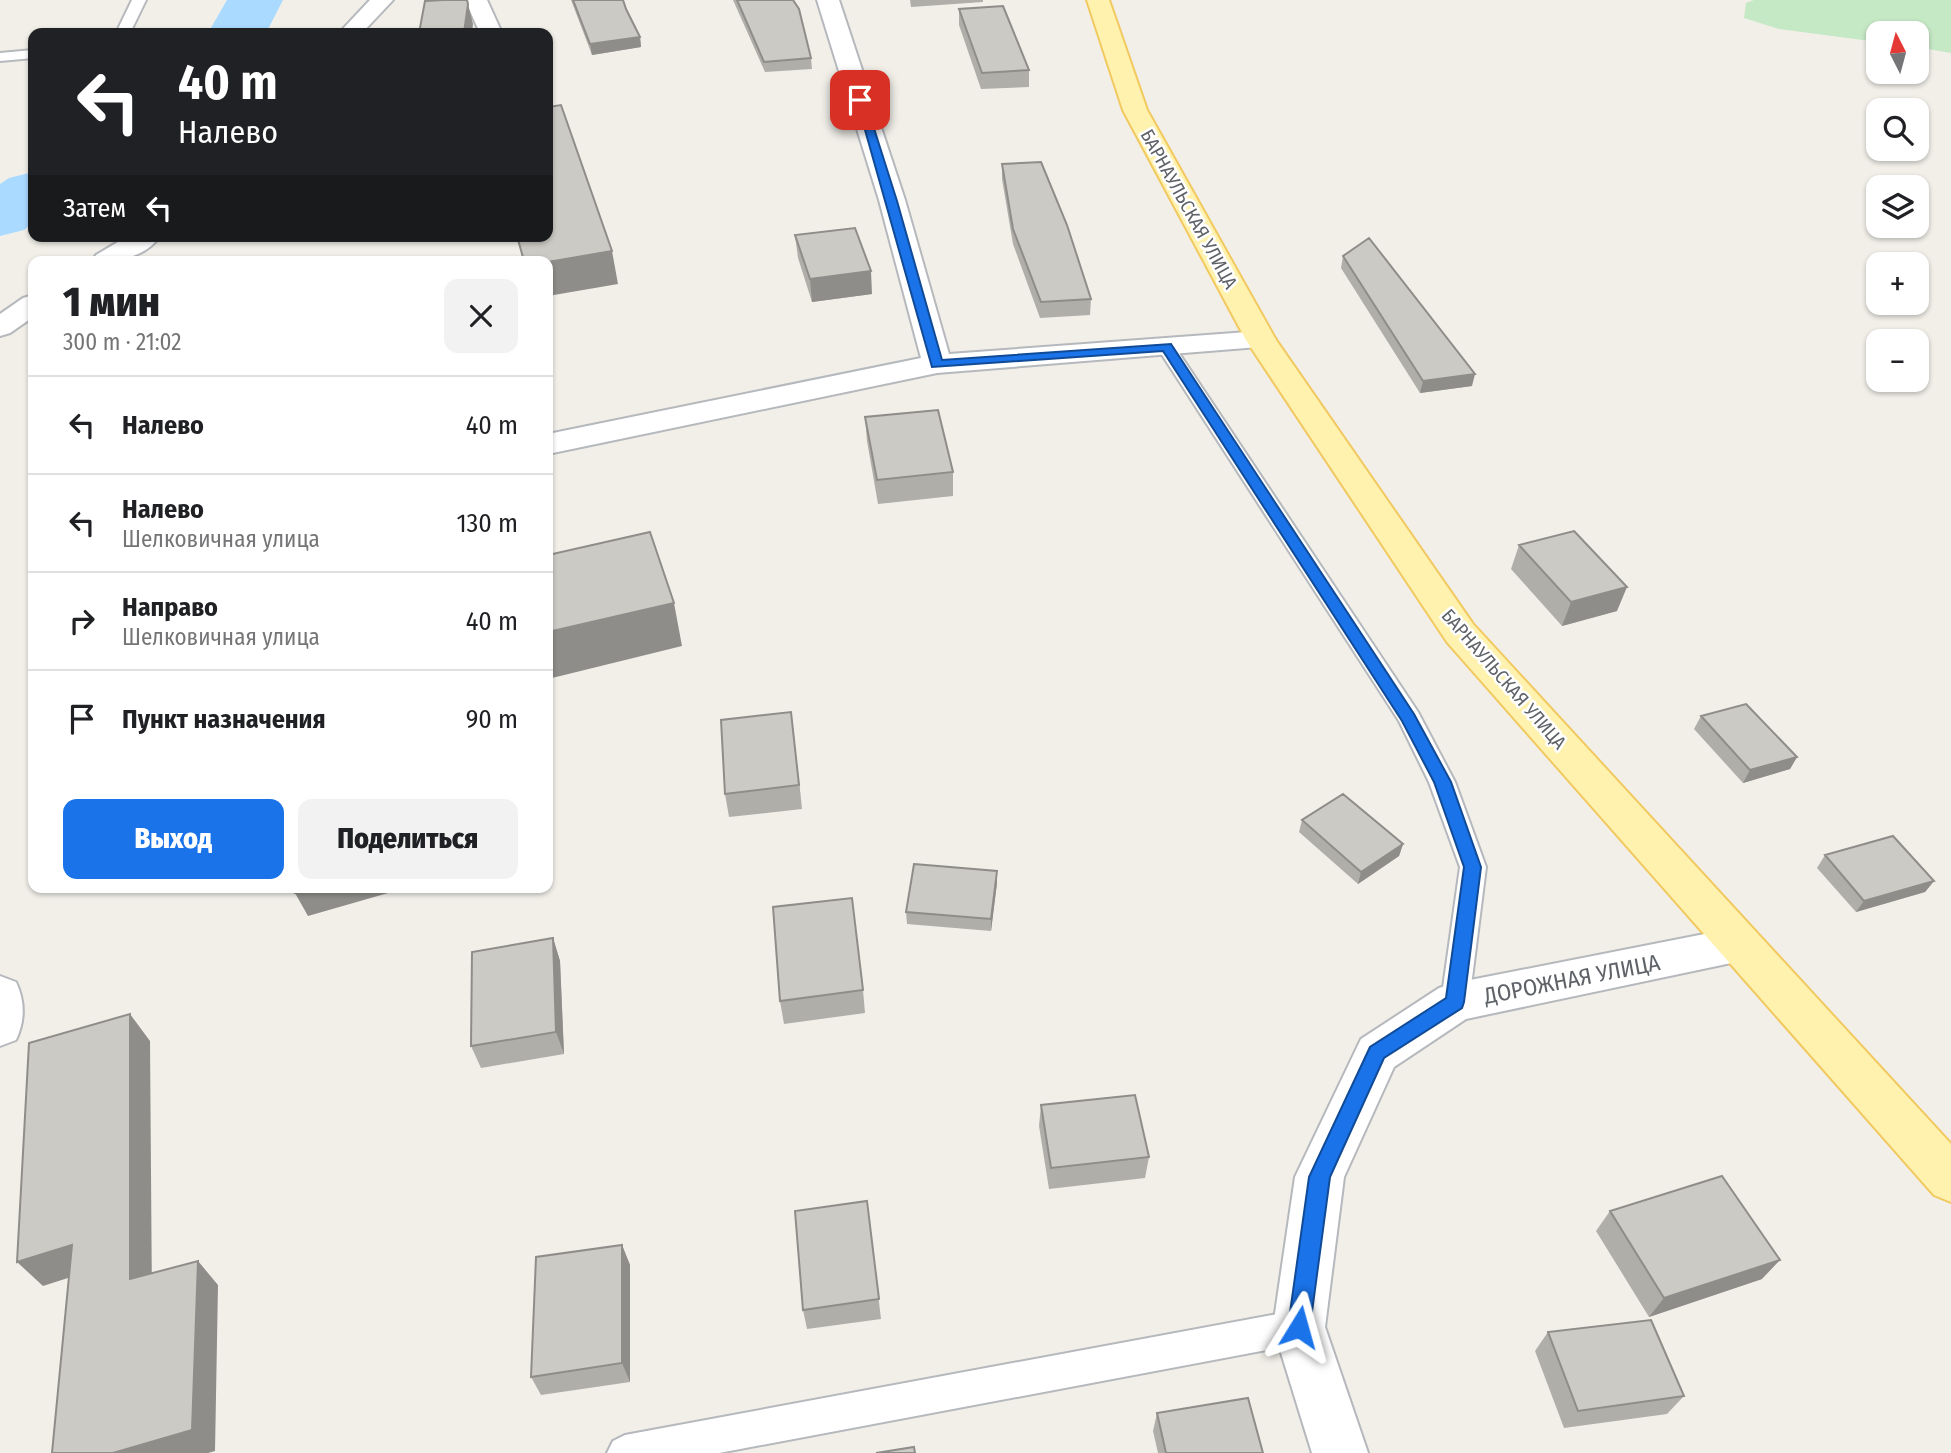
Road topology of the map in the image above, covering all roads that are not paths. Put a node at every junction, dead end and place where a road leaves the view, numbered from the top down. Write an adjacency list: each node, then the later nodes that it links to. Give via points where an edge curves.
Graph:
1 (139, 0): 6 (lane)
2 (382, 0): 7 (street)
3 (475, 0): 8 (street)
4 (828, 0): 17 (street, via 892,201)
5 (1098, 0): 15 (main road, БАРНАУЛЬСКАЯ УЛИЦА, via 1135,110)
6 (125, 28)
7 (355, 28)
8 (489, 28)
9 (28, 54): 10 (lane)
10 (0, 57)
11 (137, 242): 12 (street)
12 (114, 256)
13 (28, 307): 14 (street)
14 (0, 327)
15 (1261, 340): 16 (street); 19 (main road, БАРНАУЛЬСКАЯ УЛИЦА, via 1460,633)
16 (1166, 347): 17 (street); 21 (lane, via 1409,718 1442,782 1473,867)
17 (937, 364): 18 (street)
18 (553, 443)
19 (1740, 945): 21 (street, ДОРОЖНАЯ УЛИЦА); 23 (main road, БАРНАУЛЬСКАЯ УЛИЦА)
20 (0, 995): 22 (street)
21 (1455, 1002): 24 (street, ДОРОЖНАЯ УЛИЦА, via 1377,1053 1320,1177)
22 (0, 1026)
23 (1951, 1179)
24 (1299, 1327): 25 (lane); 26 (street, ДОРОЖНАЯ УЛИЦА)
25 (625, 1453)
26 (1340, 1453)

